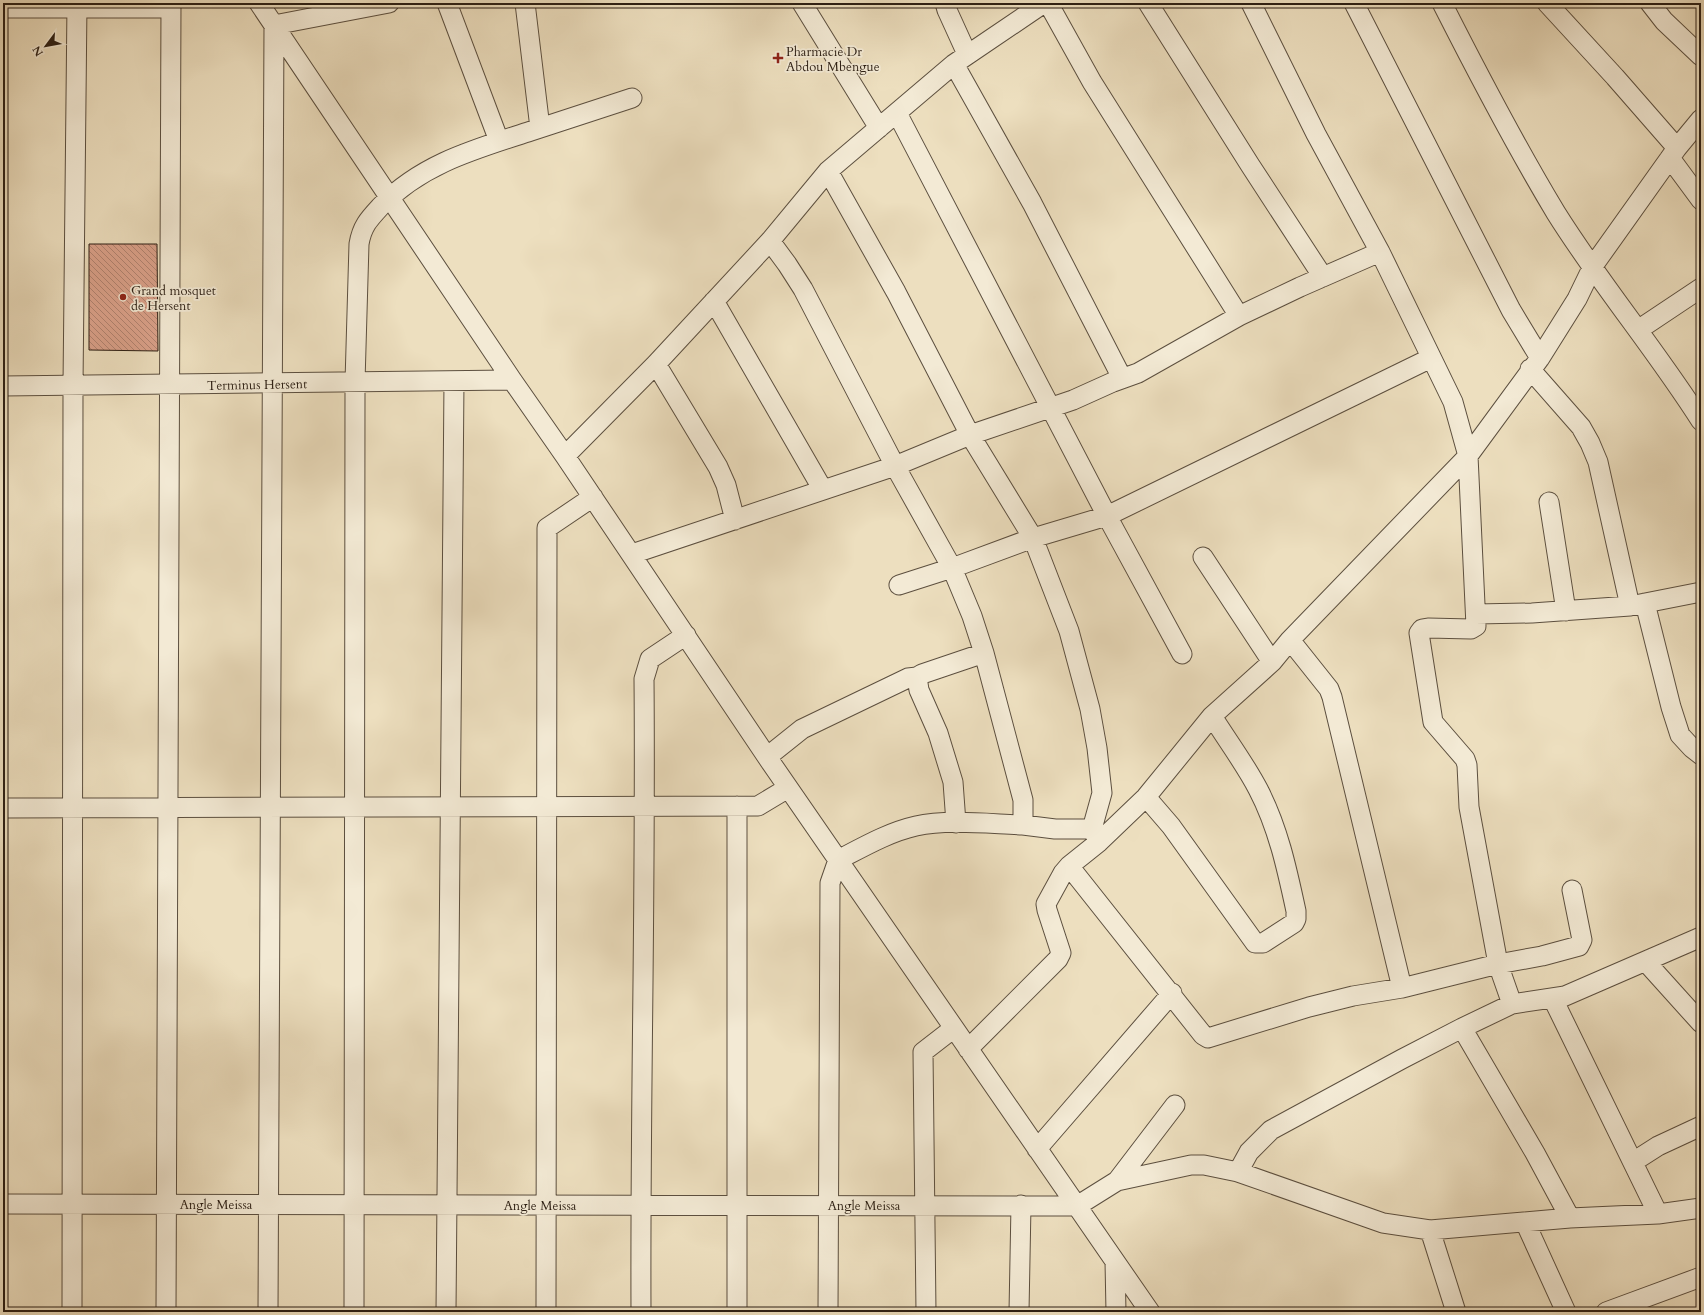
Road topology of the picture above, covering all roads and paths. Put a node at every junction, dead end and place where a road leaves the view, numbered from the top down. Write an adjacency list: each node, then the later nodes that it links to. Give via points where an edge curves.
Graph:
1 (259, 3): 19 (street)
2 (389, 3): 19 (street)
3 (447, 3): 27 (street)
4 (526, 3): 25 (street)
5 (802, 3): 26 (street)
6 (945, 3): 21 (street)
7 (1044, 3): 18 (street)
8 (1048, 3): 38 (street, via 1092,82)
9 (1251, 3): 33 (street, via 1316,134)
10 (1354, 3): 42 (street, via 1511,310)
11 (1442, 3): 34 (street, via 1488,92 1557,213)
12 (1546, 3): 28 (street, via 1615,77)
13 (1650, 3): 20 (street, via 1664,21)
14 (1150, 4): 35 (street)
15 (171, 5): 16 (street); 47 (street)
16 (77, 6): 17 (street); 50 (street)
17 (3, 8)
18 (1025, 8): 21 (street)
19 (274, 26): 30 (street); 48 (street)
20 (1701, 56)
21 (961, 59): 23 (street); 43 (street)
22 (632, 98): 25 (street)
23 (897, 113): 26 (street); 51 (street)
24 (1701, 119): 28 (street)
25 (540, 128): 27 (street)
26 (879, 128): 29 (street)
27 (499, 141): 30 (street, via 453,157 419,174)
28 (1674, 153): 31 (street); 34 (street)
29 (828, 171): 32 (street); 53 (street, via 896,292)
30 (389, 198): 44 (street); 46 (street, via 361,231)
31 (1701, 200)
32 (770, 241): 37 (street); 56 (street, via 803,289)
33 (1380, 252): 35 (street); 40 (street)
34 (1593, 266): 39 (street); 42 (street, via 1578,299)
35 (1323, 277): 38 (street)
36 (1701, 288): 39 (street)
37 (714, 301): 41 (street); 57 (street)
38 (1239, 316): 43 (street, via 1138,373)
39 (1638, 330): 52 (street)
40 (1431, 358): 55 (street, via 1453,402); 60 (street)
41 (656, 364): 54 (street); 61 (street, via 718,467 726,485)
42 (1535, 364): 55 (street); 68 (street, via 1590,443 1598,462)
43 (1122, 378): 51 (street)
44 (512, 380): 45 (street, Terminus Hersent); 54 (street)
45 (454, 381): 46 (street, Terminus Hersent); 83 (street)
46 (355, 382): 48 (street, Terminus Hersent); 90 (street)
47 (169, 384): 48 (street, Terminus Hersent); 50 (street, Terminus Hersent); 88 (street)
48 (272, 384): 89 (street)
49 (3, 386): 50 (street, Terminus Hersent)
50 (73, 386): 87 (street)
51 (1050, 409): 53 (street); 60 (street)
52 (1701, 421)
53 (970, 435): 56 (street); 62 (street)
54 (565, 456): 58 (street)
55 (1468, 456): 70 (street); 72 (street)
56 (895, 466): 57 (street); 65 (street)
57 (823, 490): 61 (street)
58 (593, 497): 63 (street); 84 (street, via 547,528)
59 (1549, 502): 69 (street)
60 (1107, 516): 62 (street); 74 (street)
61 (735, 520): 63 (street)
62 (1033, 538): 65 (street); 93 (street, via 1069,631 1090,709 1102,793)
63 (632, 554): 71 (street)
64 (1203, 557): 75 (street)
65 (952, 568): 66 (street); 73 (street)
66 (899, 585)
67 (1701, 592): 68 (street)
68 (1638, 605): 69 (street); 78 (street, via 1680,734)
69 (1566, 611): 70 (street)
70 (1476, 614): 99 (street, via 1476,626 1471,629 1428,628 1422,629 1419,633 1433,722 1467,764 1469,807)
71 (686, 636): 79 (street); 85 (street, via 650,659 644,679)
72 (1290, 640): 75 (street); 100 (street, via 1329,689 1332,697)
73 (984, 653): 76 (street); 92 (street, via 1023,800)
74 (1182, 654)
75 (1272, 662): 77 (street)
76 (917, 677): 79 (street, via 908,678 802,730); 91 (street, via 919,690 938,733 953,782)
77 (1212, 716): 81 (street); 81 (street, via 1257,788 1269,814 1286,863 1296,911 1294,923 1263,943 1255,943 1171,826)
78 (1701, 755)
79 (767, 757): 80 (street)
80 (788, 788): 82 (street, via 758,806); 94 (street)
81 (1146, 797): 93 (street)
82 (737, 806): 85 (street); 122 (street)
83 (450, 807): 84 (street); 90 (street); 119 (street)
84 (547, 807): 85 (street); 120 (street)
85 (645, 807): 121 (street)
86 (3, 808): 87 (street)
87 (72, 808): 88 (street); 115 (street)
88 (168, 808): 89 (street); 116 (street)
89 (270, 808): 90 (street); 117 (street)
90 (354, 808): 118 (street)
91 (956, 823): 92 (street); 94 (street, via 917,826 869,844)
92 (1023, 825): 93 (street)
93 (1095, 836): 95 (street)
94 (838, 860): 105 (street); 123 (street, via 830,883)
95 (1070, 866): 101 (street); 107 (street, via 1063,873 1046,904 1060,953 1058,959)
96 (1572, 890): 99 (street, via 1582,940 1579,946)
97 (1701, 937): 98 (street)
98 (1646, 962): 102 (street, via 1566,996); 104 (street)
99 (1498, 964): 100 (street); 103 (street)
100 (1402, 988): 101 (street, via 1309,1007 1208,1038)
101 (1172, 994): 110 (street)
102 (1553, 999): 103 (street); 111 (street)
103 (1512, 1004): 106 (street)
104 (1701, 1023)
105 (954, 1028): 107 (street); 124 (street, via 923,1052)
106 (1462, 1028): 112 (street, via 1271,1130 1249,1152); 129 (street)
107 (968, 1048): 110 (street)
108 (1175, 1105): 113 (street)
109 (1701, 1126): 111 (street, via 1658,1146)
110 (1038, 1149): 126 (street)
111 (1633, 1162): 128 (street)
112 (1238, 1172): 113 (street, via 1191,1165); 131 (street, via 1383,1223)
113 (1117, 1181): 126 (street)
114 (3, 1204): 115 (street, Angle Meissa)
115 (72, 1204): 116 (street, Angle Meissa); 134 (street)
116 (166, 1204): 117 (street, Angle Meissa); 135 (street)
117 (269, 1204): 118 (street, Angle Meissa); 136 (street)
118 (354, 1204): 119 (street, Angle Meissa); 137 (street)
119 (447, 1204): 120 (street, Angle Meissa); 138 (street)
120 (546, 1205): 121 (street, Angle Meissa); 139 (street)
121 (640, 1205): 122 (street, Angle Meissa); 140 (street)
122 (737, 1205): 123 (street, Angle Meissa); 141 (street)
123 (828, 1205): 124 (street, Angle Meissa); 142 (street)
124 (925, 1205): 125 (street, Angle Meissa); 143 (street)
125 (1021, 1205): 126 (street, Angle Meissa); 144 (street)
126 (1077, 1206): 132 (street)
127 (1701, 1208): 128 (street)
128 (1658, 1214): 129 (street)
129 (1570, 1218): 130 (street)
130 (1525, 1222): 131 (street); 148 (street)
131 (1430, 1230): 147 (street)
132 (1115, 1261): 145 (street); 146 (street)
133 (1701, 1277): 149 (street)
134 (72, 1312)
135 (166, 1312)
136 (268, 1312)
137 (354, 1312)
138 (446, 1312)
139 (546, 1312)
140 (641, 1312)
141 (737, 1312)
142 (828, 1312)
143 (926, 1312)
144 (1020, 1312)
145 (1116, 1312)
146 (1150, 1312)
147 (1456, 1312)
148 (1566, 1312)
149 (1606, 1312)

